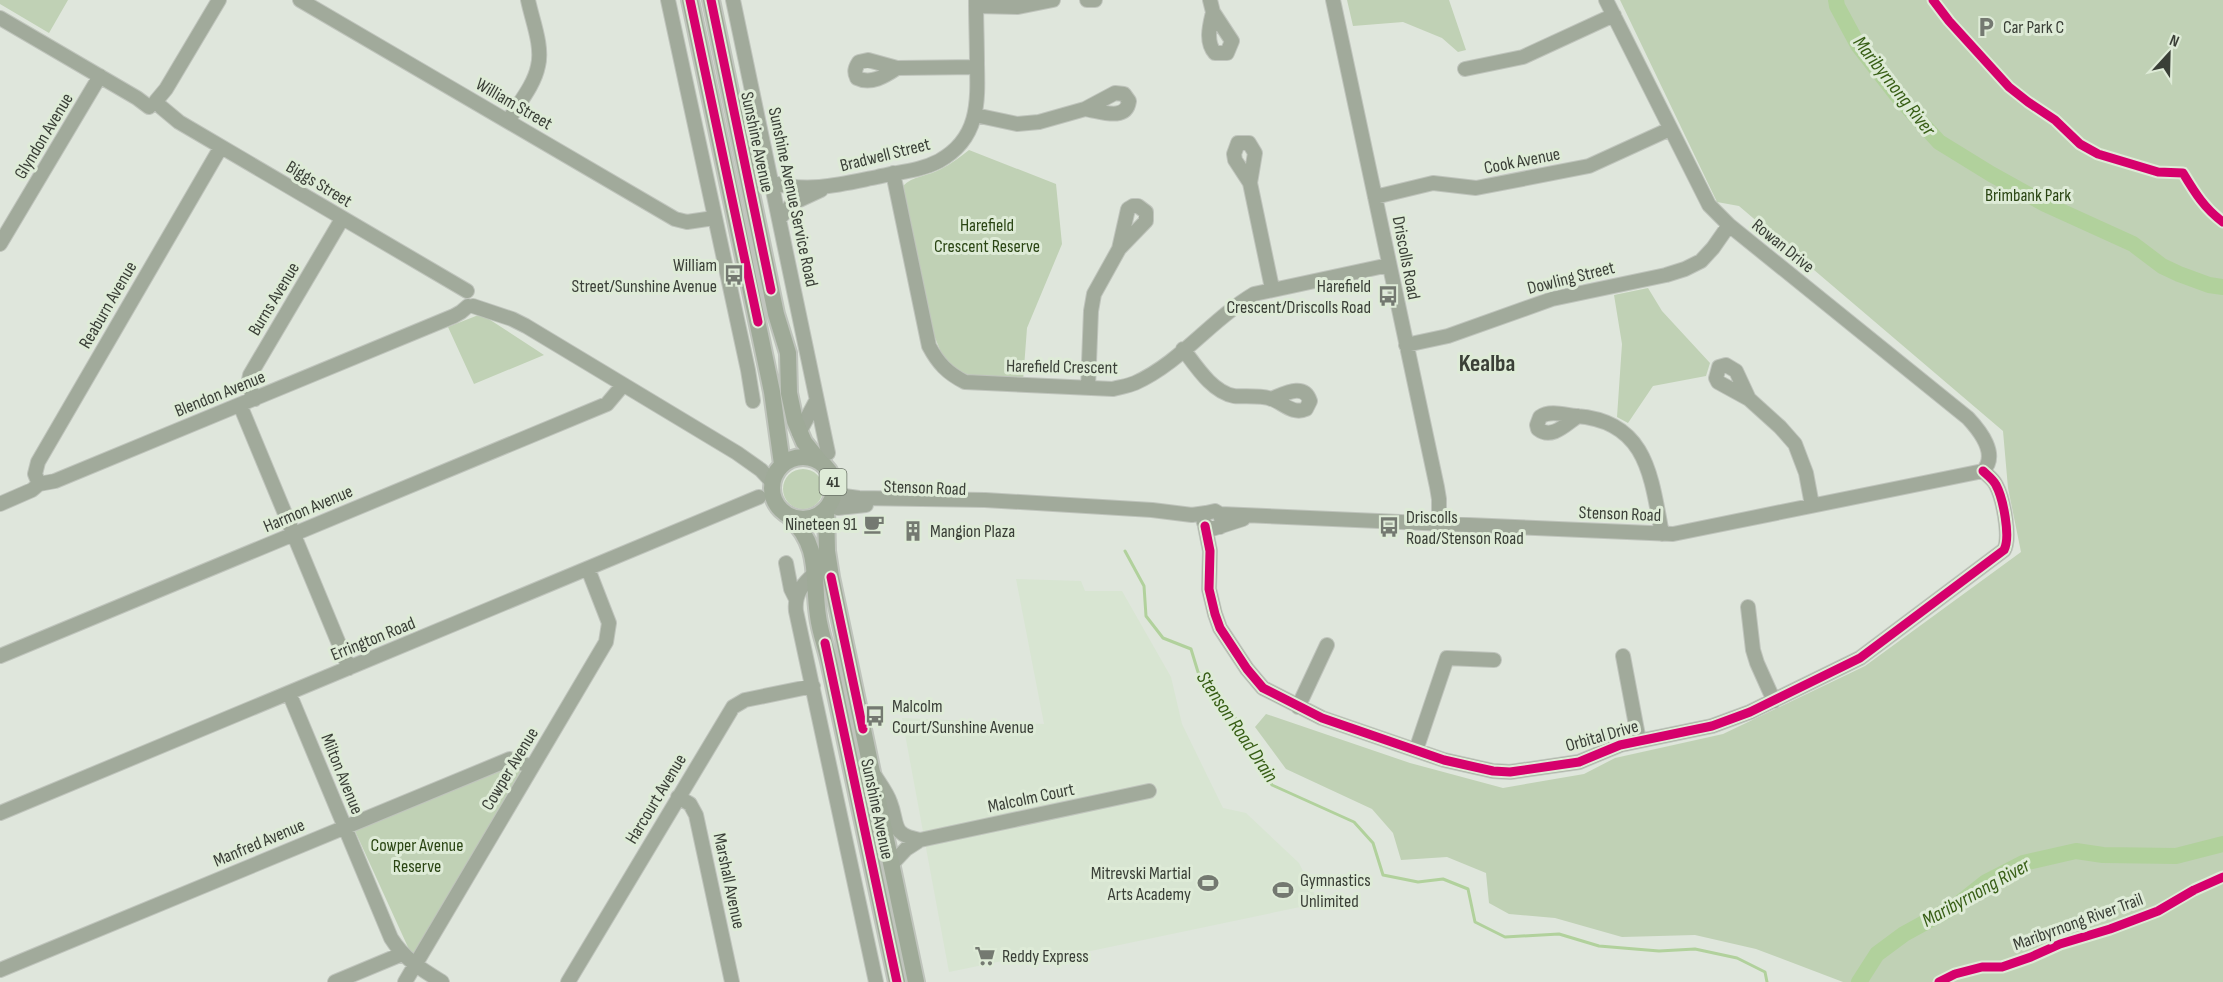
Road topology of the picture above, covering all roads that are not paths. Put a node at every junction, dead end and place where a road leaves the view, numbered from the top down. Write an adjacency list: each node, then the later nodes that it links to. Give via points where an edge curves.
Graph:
1 (219, 0): 20 (street)
2 (300, 0): 23 (street, William Street)
3 (528, 0): 23 (street, via 539,65)
4 (668, 0): 31 (street)
5 (690, 0): 45 (main road, Sunshine Avenue)
6 (711, 0): 53 (main road, Sunshine Avenue / 41, via 776,314 788,352 789,393)
7 (733, 0): 27 (street, Sunshine Avenue Service Road)
8 (1053, 0): 13 (street, via 1018,7)
9 (1087, 0): 10 (street)
10 (1095, 0)
11 (1333, 0): 30 (street, Driscolls Road)
12 (1606, 0): 14 (street, Rowan Drive)
13 (976, 3): 16 (street, Bradwell Street)
14 (1614, 15): 18 (street, via 1523,57); 24 (street, Rowan Drive)
15 (0, 18): 19 (street, Biggs Street)
16 (977, 67): 17 (street); 22 (street, Bradwell Street)
17 (897, 68)
18 (1465, 69)
19 (100, 76): 20 (street, Biggs Street); 35 (street, Glyndon Avenue)
20 (156, 106): 25 (street, Biggs Street)
21 (1085, 109): 22 (street, via 1017,124)
22 (975, 115): 26 (street, Bradwell Street, via 965,137 951,153 929,165)
23 (508, 121): 31 (street, William Street, via 675,219 687,222)
24 (1670, 129): 30 (street, Cook Avenue, via 1589,166 1476,188 1433,183); 34 (street, Rowan Drive, via 1709,205)
25 (221, 147): 33 (street, Biggs Street); 59 (street, Reaburn Avenue, via 38,462 35,474)
26 (893, 173): 29 (street, Bradwell Street); 44 (street, Harefield Crescent, via 929,346 937,362 965,382)
27 (773, 183): 29 (street, Bradwell Street); 32 (street, Sunshine Avenue Service Road)
28 (1250, 183): 38 (street)
29 (825, 188): 32 (street, Sunshine Avenue, via 793,203)
30 (1375, 197): 37 (street, Driscolls Road)
31 (714, 218): 42 (street)
32 (780, 218): 50 (street, Sunshine Avenue Service Road)
33 (342, 219): 39 (street, Biggs Street, via 445,280); 46 (street, Burns Avenue, via 250,375 248,385)
34 (1729, 225): 40 (street, Dowling Street, via 1701,261 1685,268 1552,299 1448,336); 57 (street, Rowan Drive, via 1968,418 1988,447 1989,462)
35 (0, 244)
36 (1119, 249): 44 (street, via 1094,294)
37 (1389, 264): 38 (street, Harefield Crescent); 40 (street, Driscolls Road)
38 (1272, 288): 41 (street, Harefield Crescent, via 1235,305)
39 (468, 300): 43 (street, Biggs Street, via 526,326); 46 (street, Blendon Avenue, via 454,316)
40 (1406, 345): 66 (street, Driscolls Road, via 1439,500)
41 (1183, 349): 44 (street, Harefield Crescent, via 1134,384 1113,389); 47 (street, via 1219,389 1232,395)
42 (748, 370): 45 (street); 49 (street)
43 (622, 386): 54 (street, Biggs Street); 67 (street, Harmon Avenue, via 607,404)
44 (1088, 388)
45 (772, 392): 56 (main road, Sunshine Avenue)
46 (255, 399): 51 (street, Blendon Avenue)
47 (1271, 399)
48 (1749, 399): 63 (street, via 1795,444)
49 (753, 401)
50 (816, 401): 53 (street); 55 (street, Sunshine Avenue Service Road)
51 (240, 405): 59 (street, Blendon Avenue, via 55,481); 67 (street)
52 (1578, 416): 68 (street, via 1615,425 1641,453)
53 (800, 433): 55 (main road, Sunshine Avenue / 41, via 810,450)
54 (737, 453): 56 (street, Biggs Street); 58 (street, Biggs Street)
55 (825, 458): 56 (main road, 41, via 801,457); 61 (main road, 41, via 830,472)
56 (781, 465): 58 (main road)
57 (1983, 471): 63 (street, Stenson Road); 81 (street, Orbital Drive, via 1998,490 2008,536 2000,556 1860,658)
58 (772, 482): 64 (main road, via 774,499)
59 (39, 484): 62 (street, Blendon Avenue)
60 (759, 497): 70 (street, Errington Road)
61 (829, 501): 64 (main road, 41, via 820,514 805,519); 65 (street, Stenson Road, via 844,496 974,500 1175,513); 86 (main road, Sunshine Avenue / 41, via 828,562)
62 (0, 504)
63 (1812, 505): 68 (street, Stenson Road, via 1683,533)
64 (789, 516): 71 (main road, Sunshine Avenue, via 807,538)
65 (1212, 522): 66 (street, Stenson Road, via 1250,516); 82 (street, Orbital Drive, via 1209,589 1220,628 1263,688)
66 (1439, 524): 68 (street, Stenson Road)
67 (294, 534): 75 (street, Harmon Avenue); 78 (street)
68 (1662, 534)
69 (786, 563): 72 (street)
70 (588, 569): 78 (street, Errington Road); 85 (street, Cowper Avenue, via 610,632)
71 (816, 572): 72 (street); 92 (main road, Sunshine Avenue, via 819,622)
72 (796, 599): 79 (street)
73 (1747, 604): 81 (street, via 1753,650)
74 (1327, 645): 82 (street)
75 (0, 656)
76 (1623, 656): 83 (street)
77 (1494, 660): 84 (street, via 1447,658)
78 (349, 668): 80 (street, Errington Road)
79 (813, 686): 88 (street, Harcourt Avenue, via 733,706); 102 (street)
80 (289, 693): 89 (street, Errington Road); 90 (street, Milton Avenue)
81 (1774, 701): 83 (street, Orbital Drive, via 1712,726)
82 (1298, 707): 84 (street, Orbital Drive)
83 (1639, 741): 84 (street, Orbital Drive, via 1579,762 1510,772 1462,764)
84 (1416, 750)
85 (532, 766): 90 (street, Manfred Avenue, via 510,759); 95 (street, Cowper Avenue)
86 (872, 772): 91 (street, via 890,802 898,830); 93 (main road, Sunshine Avenue / 41)
87 (1149, 791): 91 (street, Malcolm Court)
88 (678, 797): 97 (street, Harcourt Avenue); 101 (street, Marshall Avenue, via 690,804 696,815)
89 (0, 813)
90 (344, 827): 94 (street, Milton Avenue, via 391,938); 96 (street, Manfred Avenue)
91 (921, 840): 93 (street, Malcolm Court)
92 (869, 848): 93 (main road); 103 (main road, Sunshine Avenue)
93 (892, 864): 104 (main road, Sunshine Avenue / 41)
94 (402, 954): 95 (street, Milton Avenue); 98 (street)
95 (415, 966): 99 (street, Cowper Avenue); 100 (street, Milton Avenue)
96 (0, 970)
97 (574, 980)
98 (335, 982)
99 (405, 982)
100 (442, 982)
101 (732, 982)
102 (876, 982)
103 (897, 982)
104 (916, 982)

